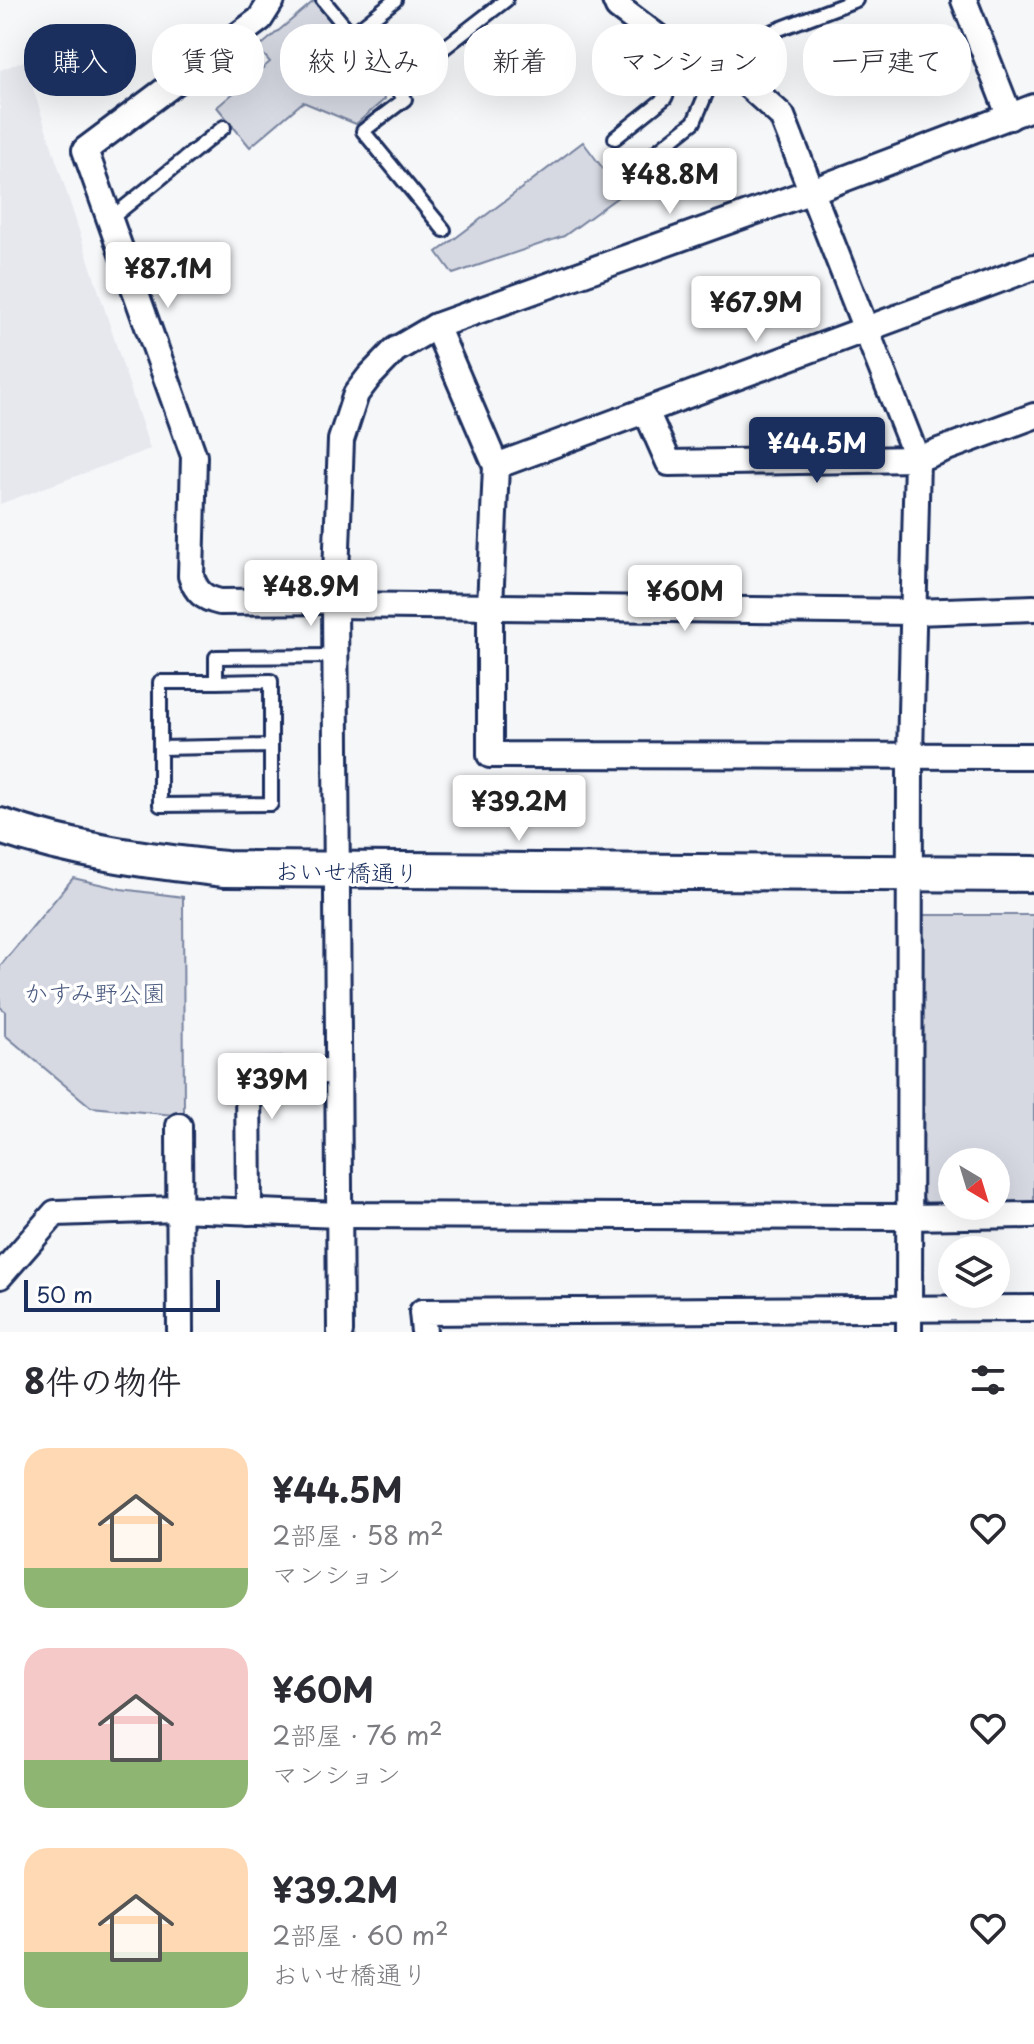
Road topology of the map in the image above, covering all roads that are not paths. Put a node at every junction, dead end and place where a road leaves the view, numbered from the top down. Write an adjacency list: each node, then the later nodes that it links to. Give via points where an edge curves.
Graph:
1 (272, 0): 23 (street, via 260,19 85,150)
2 (323, 0): 8 (lane)
3 (395, 0): 9 (lane)
4 (506, 0): 12 (lane)
5 (615, 0): 10 (street)
6 (856, 0): 11 (lane)
7 (964, 0): 18 (street)
8 (343, 24)
9 (365, 24)
10 (640, 24)
11 (787, 27)
12 (448, 45)
13 (403, 96): 24 (lane, via 363,131)
14 (667, 96): 20 (lane)
15 (697, 96): 21 (lane, via 694,122)
16 (760, 96): 22 (street, via 782,116)
17 (1034, 107): 18 (street)
18 (1010, 117): 22 (street)
19 (224, 127): 23 (lane)
20 (615, 138)
21 (627, 175)
22 (812, 191): 26 (street); 27 (street)
23 (110, 219): 32 (street, via 194,456 195,589 220,602)
24 (444, 230)
25 (1034, 267): 27 (street)
26 (436, 326): 31 (street); 32 (street, via 395,350 356,394 341,440)
27 (864, 329): 28 (street); 30 (street)
28 (646, 411): 30 (street, via 669,463); 31 (street)
29 (1034, 416): 30 (street)
30 (917, 459): 35 (street)
31 (496, 466): 33 (street)
32 (335, 603): 33 (street); 36 (street)
33 (490, 607): 35 (street); 40 (street, via 490,755)
34 (1034, 608): 35 (street)
35 (914, 612): 40 (street)
36 (335, 656): 37 (lane, via 216,657); 43 (street)
37 (216, 682): 38 (lane, via 271,681); 39 (lane, via 160,682)
38 (271, 746): 39 (lane); 39 (lane, via 271,804 160,805)
39 (160, 748)
40 (910, 755): 41 (street); 44 (street)
41 (1034, 756)
42 (0, 826): 43 (street, おいせ橋通り, via 33,838 154,861 225,869)
43 (336, 871): 44 (street, おいせ橋通り); 46 (street)
44 (910, 874): 45 (street, おいせ橋通り); 52 (street)
45 (1034, 874)
46 (337, 1071): 49 (street, via 248,1075); 50 (street)
47 (179, 1126): 48 (street)
48 (178, 1209): 49 (street); 53 (street, via 55,1213); 56 (street)
49 (249, 1212): 50 (street)
50 (340, 1215): 52 (street); 57 (street)
51 (1034, 1215): 52 (street)
52 (907, 1217): 55 (street)
53 (0, 1276)
54 (1034, 1308): 55 (street)
55 (909, 1320): 58 (street, via 422,1312)
56 (180, 1332)
57 (340, 1332)
58 (424, 1332)

